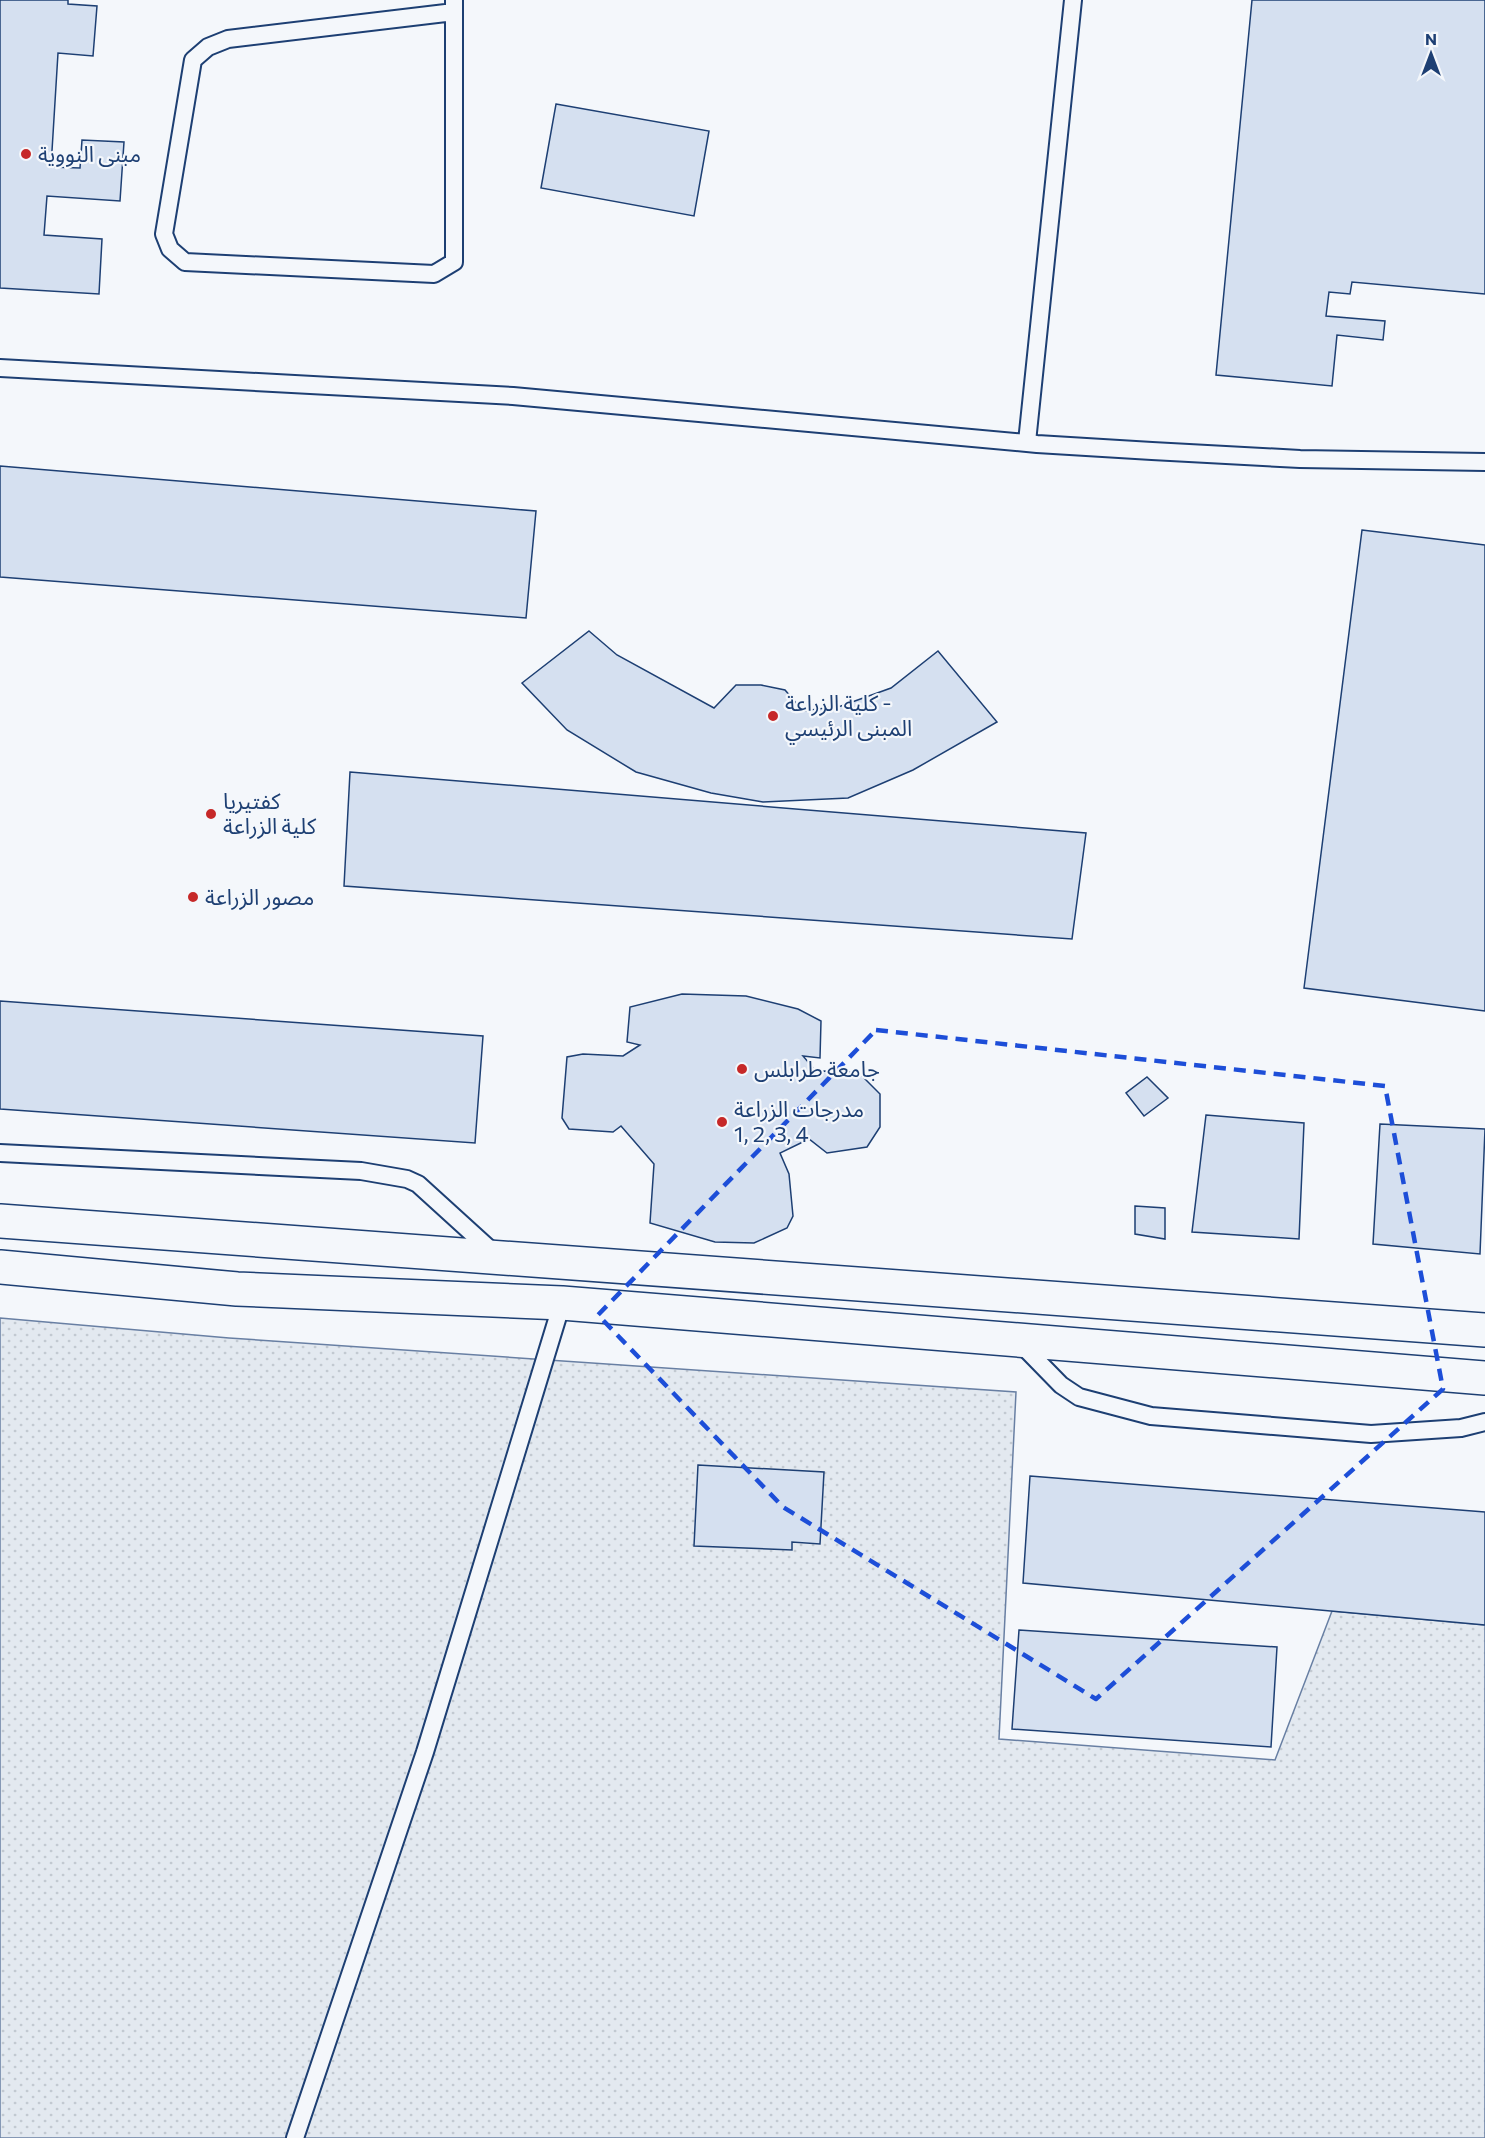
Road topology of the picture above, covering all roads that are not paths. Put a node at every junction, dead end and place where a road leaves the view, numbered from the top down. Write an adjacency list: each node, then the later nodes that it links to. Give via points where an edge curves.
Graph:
1 (1073, 0): 4 (lane)
2 (454, 6): 2 (lane, via 454,262 434,274 185,262 170,249 164,234 193,60 208,47 228,39)
3 (0, 368): 4 (lane, via 513,396)
4 (1027, 442): 5 (lane, via 1289,458)
5 (1485, 462)
6 (0, 1153): 8 (lane, via 361,1172 406,1179 418,1184)
7 (0, 1221): 8 (street)
8 (498, 1257): 11 (street)
9 (0, 1267): 10 (street, via 237,1289)
10 (562, 1303): 12 (street); 15 (lane, via 425,1752)
11 (1485, 1330)
12 (1017, 1341): 13 (street); 14 (lane, via 1061,1385 1079,1397 1151,1416 1371,1434 1461,1428)
13 (1485, 1378)
14 (1485, 1422)
15 (295, 2138)

